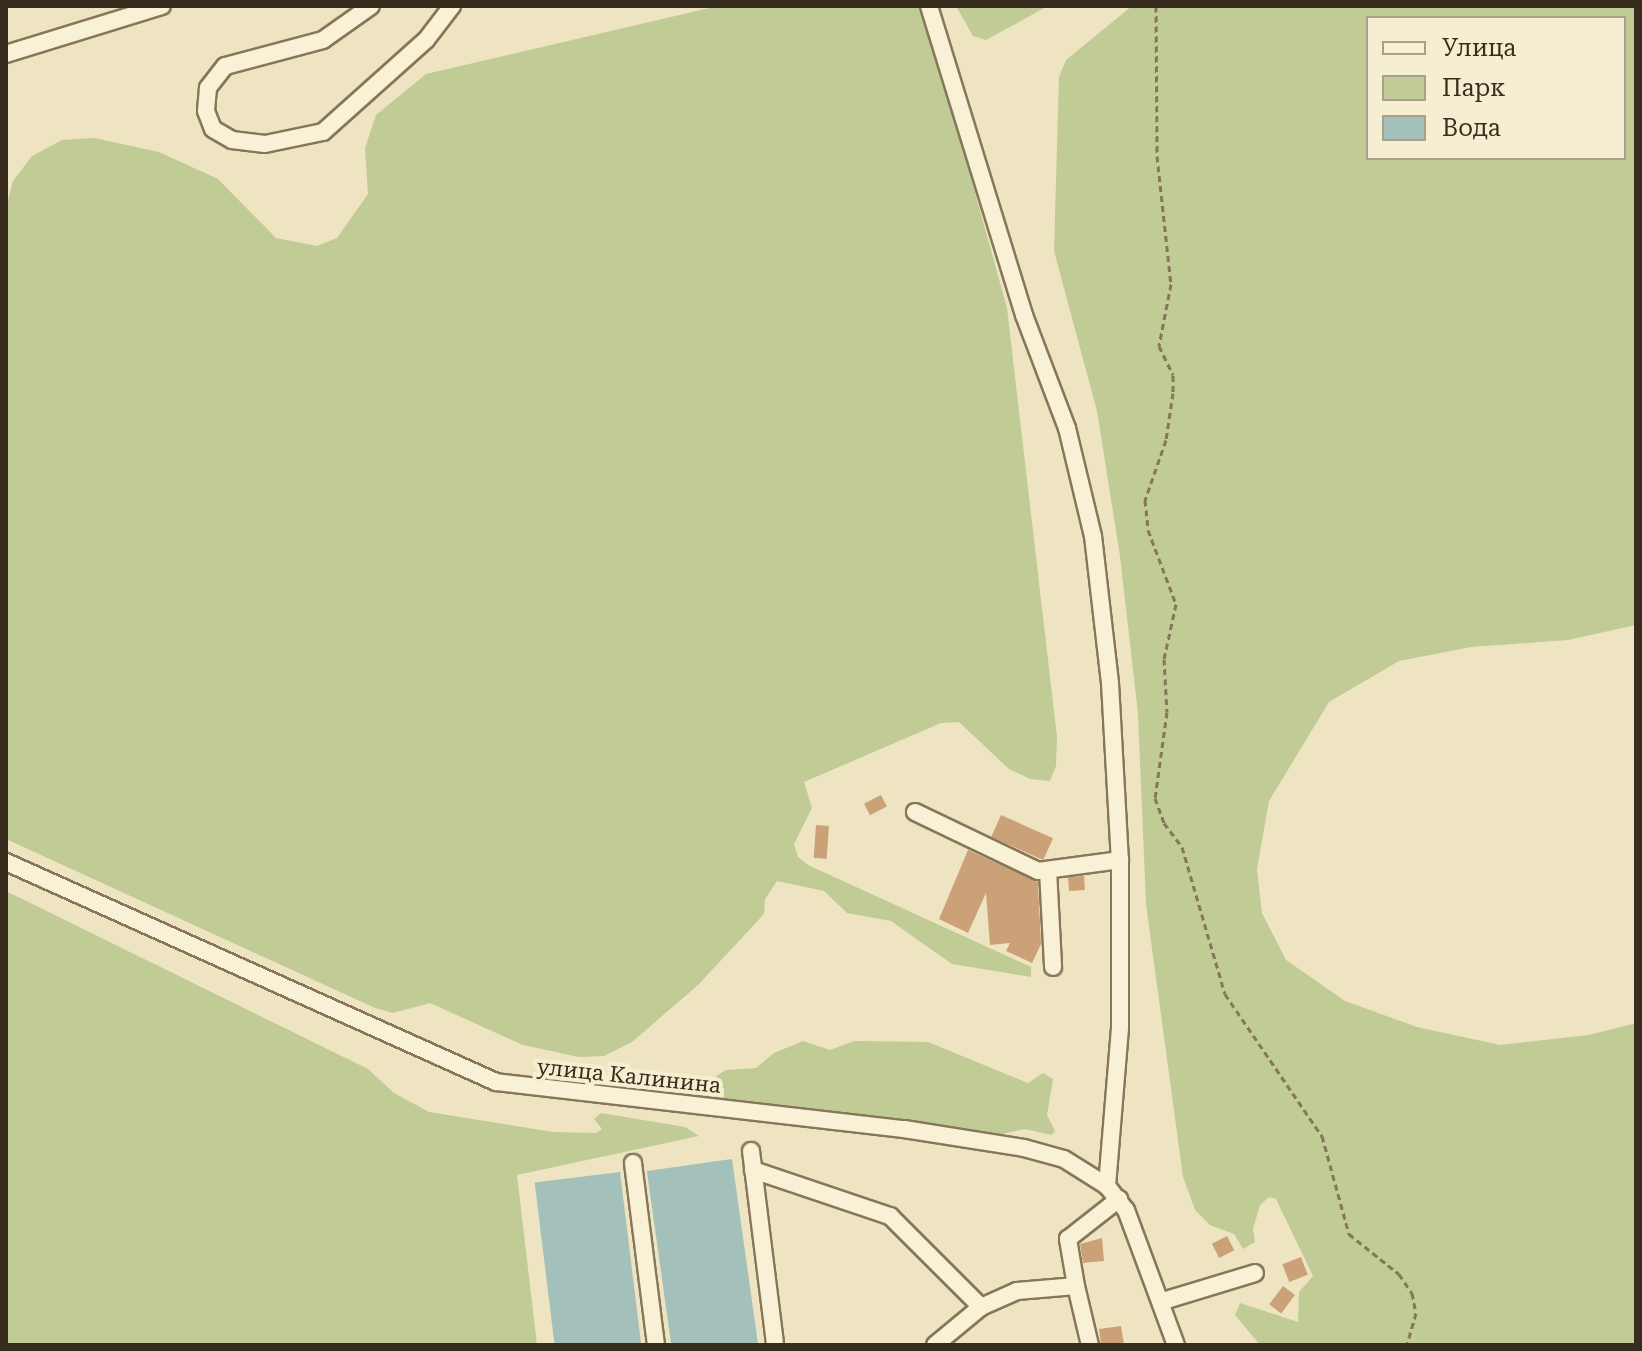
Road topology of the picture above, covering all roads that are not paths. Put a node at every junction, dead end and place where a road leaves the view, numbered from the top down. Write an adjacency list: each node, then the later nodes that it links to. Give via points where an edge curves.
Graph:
1 (162, 6): 5 (street)
2 (371, 6): 3 (street, via 323,40 237,61 218,71 206,100 213,129 232,140 265,144 323,132 426,40)
3 (452, 6)
4 (929, 6): 7 (street, via 1024,315 1081,477 1103,606)
5 (6, 54)
6 (915, 812): 9 (street, via 1038,871)
7 (1120, 860): 9 (street); 14 (street, via 1120,1028)
8 (6, 862): 14 (street, улица Калинина, via 496,1082 1024,1148 1064,1159)
9 (1048, 870): 10 (street)
10 (1053, 967)
11 (751, 1151): 13 (street)
12 (633, 1163): 20 (street)
13 (753, 1170): 19 (street, via 890,1216); 21 (street)
14 (1107, 1186): 15 (street, улица Калинина)
15 (1119, 1199): 17 (street, via 1068,1239); 18 (street, улица Калинина, via 1136,1228)
16 (1255, 1273): 18 (street)
17 (1076, 1286): 19 (street, via 1004,1294); 23 (street)
18 (1163, 1301): 24 (street, улица Калинина)
19 (981, 1307): 22 (street)
20 (656, 1345)
21 (775, 1345)
22 (935, 1345)
23 (1090, 1345)
24 (1176, 1345)

